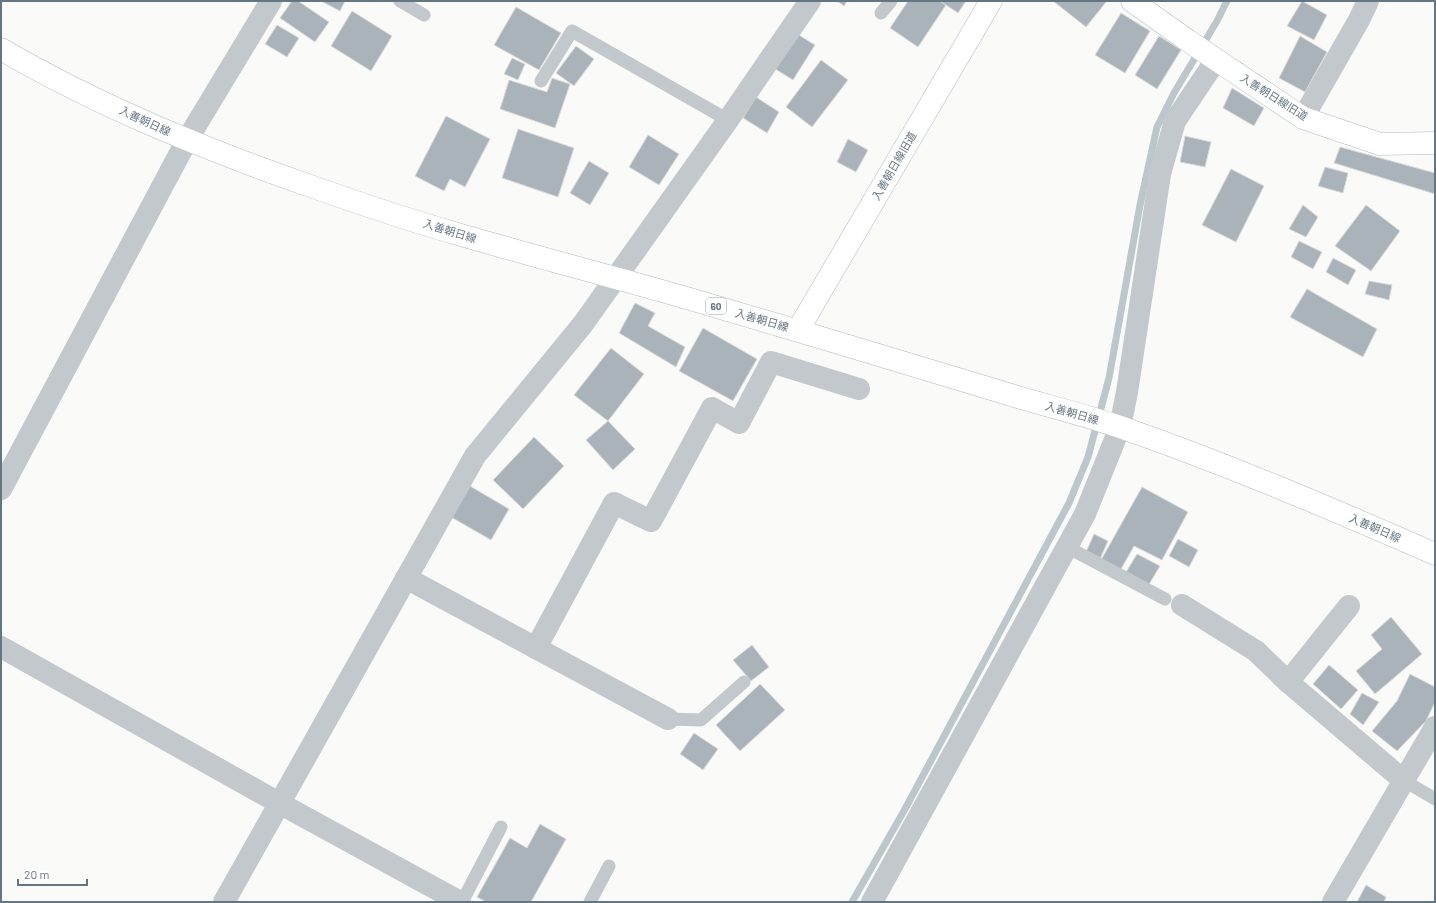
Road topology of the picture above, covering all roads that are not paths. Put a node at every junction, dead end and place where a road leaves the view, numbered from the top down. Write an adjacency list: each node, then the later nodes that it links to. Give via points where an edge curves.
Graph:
1 (271, 1): 15 (street)
2 (400, 1): 9 (lane)
3 (810, 1): 14 (street)
4 (891, 1): 8 (lane)
5 (991, 1): 18 (main road, 入善朝日線旧道)
6 (1132, 1): 11 (main road, 入善朝日線旧道)
7 (1368, 1): 13 (street)
8 (880, 13)
9 (424, 15)
10 (1, 49): 15 (main road, 入善朝日線 / 60, via 105,103)
11 (1216, 60): 13 (main road, 入善朝日線旧道); 20 (street, via 1175,121 1162,166)
12 (541, 82): 14 (lane, via 572,31)
13 (1303, 118): 16 (main road, 入善朝日線旧道, via 1380,144)
14 (728, 120): 17 (street)
15 (186, 140): 17 (main road, 入善朝日線 / 60, via 368,206); 21 (street)
16 (1435, 143)
17 (616, 278): 18 (main road, 入善朝日線 / 60); 24 (street, via 583,324 475,456)
18 (798, 330): 20 (main road, 入善朝日線 / 60)
19 (859, 389): 28 (street, via 771,362 739,423 712,408 651,521 614,503)
20 (1120, 427): 22 (street, via 1085,514); 23 (main road, 入善朝日線 / 60, via 1267,482)
21 (1, 488)
22 (1067, 548): 25 (lane); 41 (street)
23 (1435, 554)
24 (406, 578): 28 (street); 35 (street)
25 (1174, 602): 30 (street, via 1256,651)
26 (1349, 606): 30 (street)
27 (1, 647): 35 (street)
28 (536, 648): 31 (street)
29 (744, 682): 31 (lane, via 701,720)
30 (1288, 682): 33 (street)
31 (668, 719)
32 (1435, 727): 33 (street)
33 (1403, 780): 34 (lane); 42 (street)
34 (1435, 799)
35 (279, 803): 38 (street); 39 (street)
36 (501, 827): 39 (lane)
37 (609, 866): 40 (lane)
38 (224, 902)
39 (461, 902)
40 (590, 902)
41 (872, 902)
42 (1333, 902)

